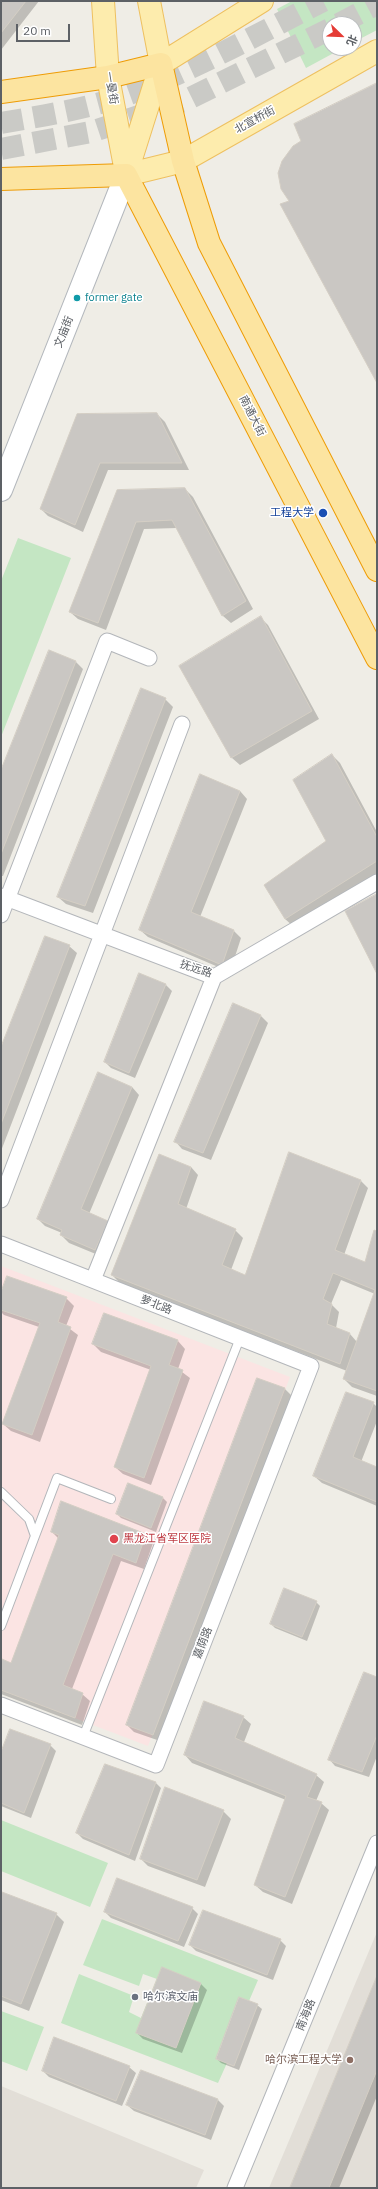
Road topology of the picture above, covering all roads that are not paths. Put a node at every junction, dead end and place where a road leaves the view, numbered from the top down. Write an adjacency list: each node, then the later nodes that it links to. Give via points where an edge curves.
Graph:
1 (103, 1): 6 (main road, 一曼街)
2 (149, 1): 5 (main road)
3 (262, 1): 5 (main road)
4 (377, 51): 8 (main road, 北宣桥街)
5 (161, 64): 6 (highway); 8 (highway); 9 (main road)
6 (108, 77): 7 (highway); 9 (main road, 一曼街)
7 (1, 92)
8 (182, 161): 9 (main road, 北宣桥街); 12 (highway, via 209,243)
9 (126, 175): 10 (highway); 11 (main road, 文庙街); 14 (highway, 南通大街)
10 (1, 179)
11 (1, 490)
12 (377, 570)
13 (150, 658): 17 (street, via 107,641)
14 (377, 658)
15 (182, 724): 19 (street)
16 (377, 882): 20 (street, 抚远路)
17 (4, 897): 18 (street); 19 (street, 抚远路)
18 (1, 915)
19 (103, 934): 20 (street, 抚远路); 21 (street)
20 (214, 977): 23 (street)
21 (1, 1200)
22 (1, 1244): 23 (street, 萝北路)
23 (93, 1280): 24 (street, 萝北路)
24 (240, 1338): 25 (street, 萝北路); 31 (lane)
25 (311, 1366): 31 (street, 嘉荫路, via 156,1765)
26 (1, 1492): 28 (lane, via 29,1519)
27 (111, 1499): 28 (lane, via 57,1478)
28 (35, 1536): 29 (lane)
29 (1, 1626)
30 (1, 1705): 31 (street, 嘉荫路)
31 (83, 1737)
32 (377, 1843): 33 (street, 南海路)
33 (235, 2188)

